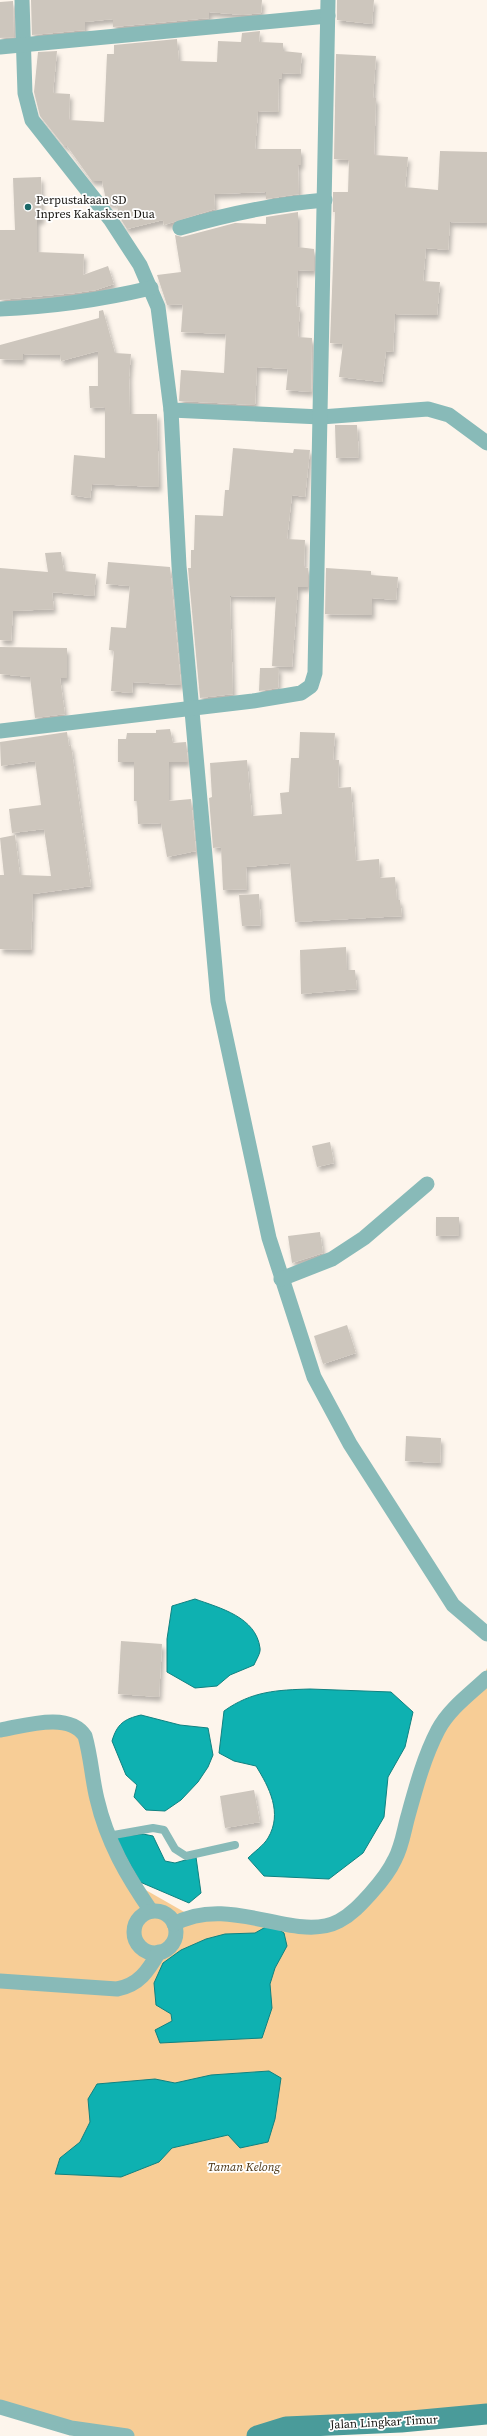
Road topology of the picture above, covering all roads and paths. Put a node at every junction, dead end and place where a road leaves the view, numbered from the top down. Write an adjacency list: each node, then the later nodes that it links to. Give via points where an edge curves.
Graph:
1 (22, 0): 4 (street)
2 (328, 0): 3 (street)
3 (328, 16): 4 (street); 6 (street)
4 (24, 46): 5 (street); 8 (street, via 25,93 32,120 110,219 140,265)
5 (0, 47)
6 (325, 200): 7 (street, via 281,204 230,214); 11 (street)
7 (180, 228)
8 (151, 288): 9 (street, via 95,301 46,308); 10 (street, via 158,307)
9 (0, 309)
10 (171, 410): 11 (street); 13 (street)
11 (321, 416): 12 (street, via 428,410 449,415); 13 (street, via 315,673 311,686 301,693)
12 (487, 443)
13 (190, 708): 14 (street); 16 (street, via 218,1001 269,1238)
14 (0, 731)
15 (427, 1184): 16 (street, via 364,1238 332,1258)
16 (281, 1279): 17 (street, via 314,1378 350,1444 453,1605)
17 (487, 1634)
18 (487, 1678): 23 (street, via 450,1712 438,1730 416,1785 396,1859 388,1873 358,1908 328,1927 309,1927 250,1915 216,1913 197,1915)
19 (0, 1730): 20 (street, via 43,1723 65,1723 80,1728 85,1736 97,1798)
20 (108, 1836): 21 (lane, via 153,1828 164,1830 175,1849 186,1856); 22 (street, via 119,1862)
21 (235, 1845)
22 (151, 1911): 23 (street, via 165,1913); 24 (street, via 139,1918 134,1932 145,1950)
23 (174, 1924): 24 (street, via 175,1939 166,1950)
24 (159, 1952): 25 (street, via 139,1979 130,1986 117,1988)
25 (0, 1981)
26 (0, 2407): 28 (street, via 71,2428)
27 (487, 2414): 29 (main road, Jalan Lingkar Timur, via 401,2422 286,2427)
28 (127, 2436)
29 (257, 2436)

